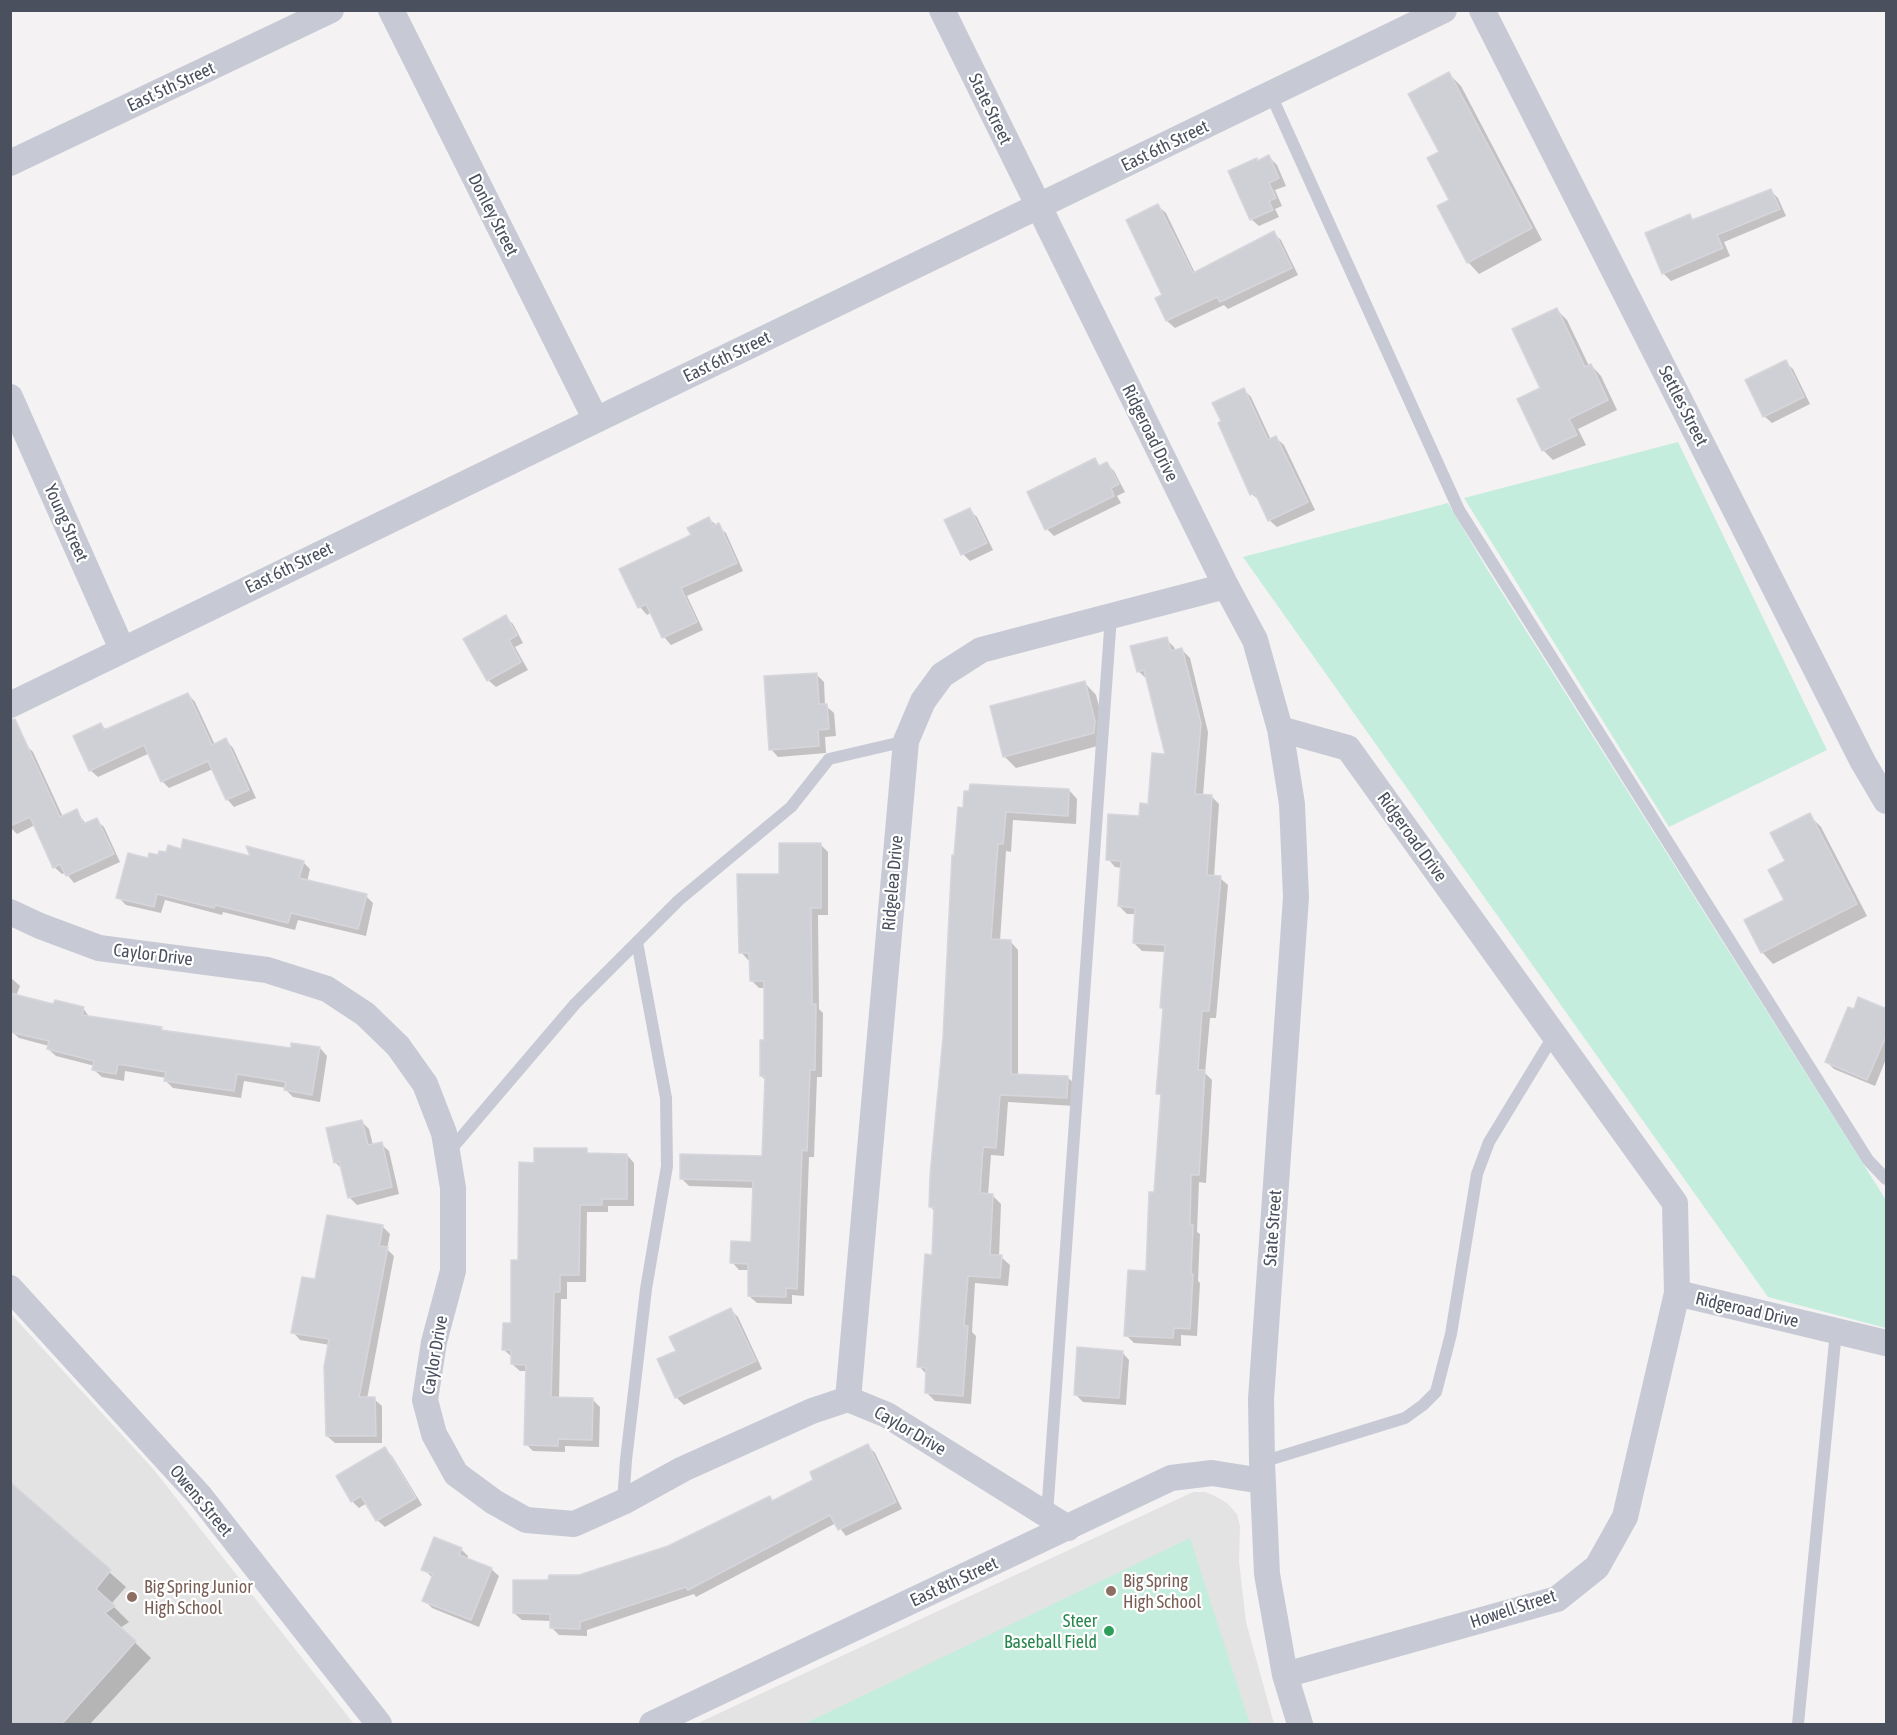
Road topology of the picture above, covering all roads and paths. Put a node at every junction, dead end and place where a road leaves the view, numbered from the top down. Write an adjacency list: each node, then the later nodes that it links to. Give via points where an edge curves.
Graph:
1 (331, 10): 7 (street, East 5th Street)
2 (391, 10): 10 (street, Donley Street)
3 (942, 10): 8 (street, State Street)
4 (1444, 10): 6 (street, East 6th Street)
5 (1482, 10): 17 (street, Settles Street, via 1863,762)
6 (1271, 94): 8 (street, East 6th Street); 22 (lane, via 1459,510 1868,1160)
7 (10, 163)
8 (1039, 207): 10 (street, East 6th Street); 11 (street, Ridgeroad Drive)
9 (10, 397): 13 (street, Young Street)
10 (596, 420): 13 (street, East 6th Street)
11 (1226, 586): 12 (street, Ridgelea Drive); 15 (street, Ridgeroad Drive, via 1255,640)
12 (1111, 616): 16 (street, Ridgelea Drive, via 981,650 942,675 923,701); 30 (lane)
13 (122, 649): 14 (street, East 6th Street)
14 (10, 705)
15 (1280, 729): 20 (street, Ridgeroad Drive, via 1348,748); 28 (street, State Street, via 1292,804 1296,897 1261,1399)
16 (906, 741): 19 (lane, via 829,759 790,807 679,900); 27 (street, Ridgelea Drive)
17 (1887, 801)
18 (10, 912): 21 (street, Caylor Drive, via 99,948 267,970 327,989 365,1014 398,1047 425,1084 444,1133)
19 (637, 942): 21 (lane, via 576,1004); 29 (lane, via 666,1098 667,1166 646,1289)
20 (1554, 1035): 24 (street, Ridgeroad Drive, via 1675,1203); 28 (lane, via 1489,1142 1478,1174 1451,1334 1436,1392 1405,1418)
21 (447, 1154): 29 (street, Caylor Drive, via 453,1188 453,1271 434,1342 425,1400 434,1434 456,1474 494,1503 526,1520 574,1524)
22 (1887, 1179)
23 (10, 1288): 33 (street, Owens Street, via 200,1496)
24 (1677, 1293): 25 (street, Ridgeroad Drive); 32 (street, Howell Street, via 1625,1517 1597,1567 1557,1599)
25 (1836, 1331): 26 (street, Ridgeroad Drive); 36 (lane)
26 (1887, 1343)
27 (848, 1399): 29 (street, Caylor Drive, via 790,1420 683,1469); 30 (street, Caylor Drive, via 887,1415)
28 (1262, 1471): 31 (street, East 8th Street, via 1172,1478); 32 (street, State Street, via 1267,1574)
29 (623, 1502)
30 (1047, 1514): 31 (street, Caylor Drive)
31 (1068, 1528): 34 (street, East 8th Street)
32 (1285, 1675): 35 (street, State Street)
33 (380, 1725)
34 (652, 1725)
35 (1300, 1725)
36 (1798, 1725)

